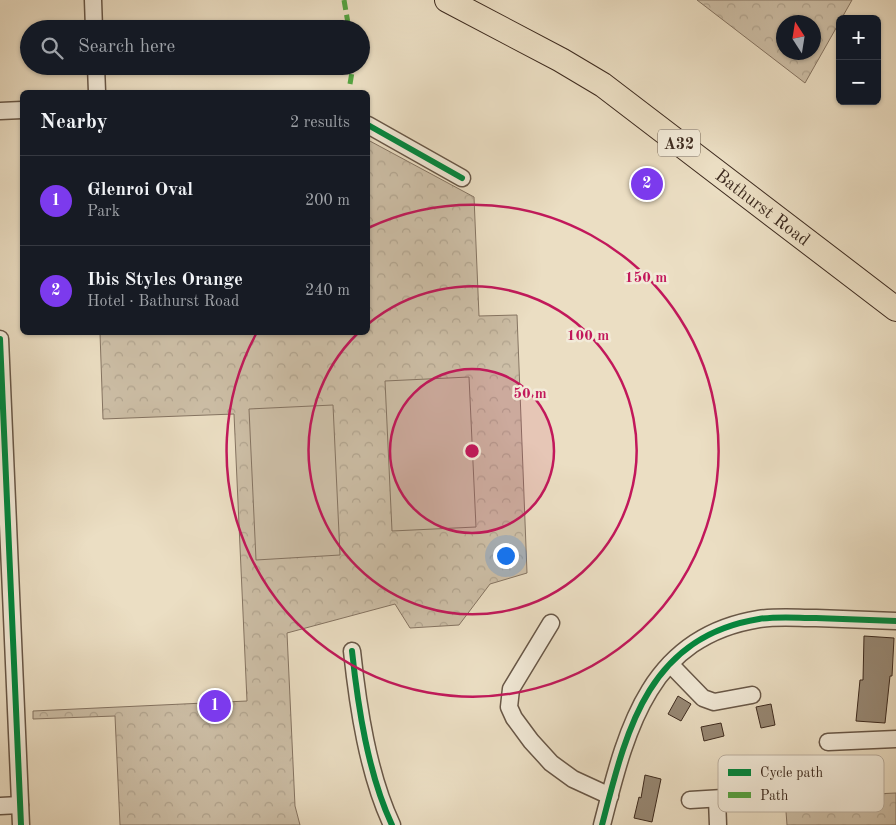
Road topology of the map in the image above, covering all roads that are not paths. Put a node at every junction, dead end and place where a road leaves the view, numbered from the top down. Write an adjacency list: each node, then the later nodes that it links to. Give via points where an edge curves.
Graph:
1 (93, 0): 3 (street)
2 (447, 0): 10 (highway, Bathurst Road / A32, via 603,86)
3 (94, 20)
4 (96, 75): 5 (street)
5 (97, 90)
6 (20, 110): 7 (street)
7 (0, 111)
8 (370, 125): 9 (street)
9 (462, 178)
10 (896, 309)
11 (0, 339): 12 (street)
12 (1, 376): 23 (street)
13 (896, 621): 16 (street, via 759,619 704,638)
14 (551, 623): 20 (street, via 511,689 509,708 531,741 551,763 573,780)
15 (352, 651): 26 (street, via 358,703 379,792)
16 (670, 664): 17 (street, via 703,698 714,702); 20 (street, via 655,681 635,717)
17 (752, 695)
18 (896, 739): 19 (street)
19 (828, 742)
20 (610, 796): 27 (street)
21 (717, 799): 22 (street); 28 (street)
22 (690, 800)
23 (20, 805): 24 (street); 25 (street)
24 (0, 806)
25 (21, 825)
26 (392, 825)
27 (602, 825)
28 (718, 825)

